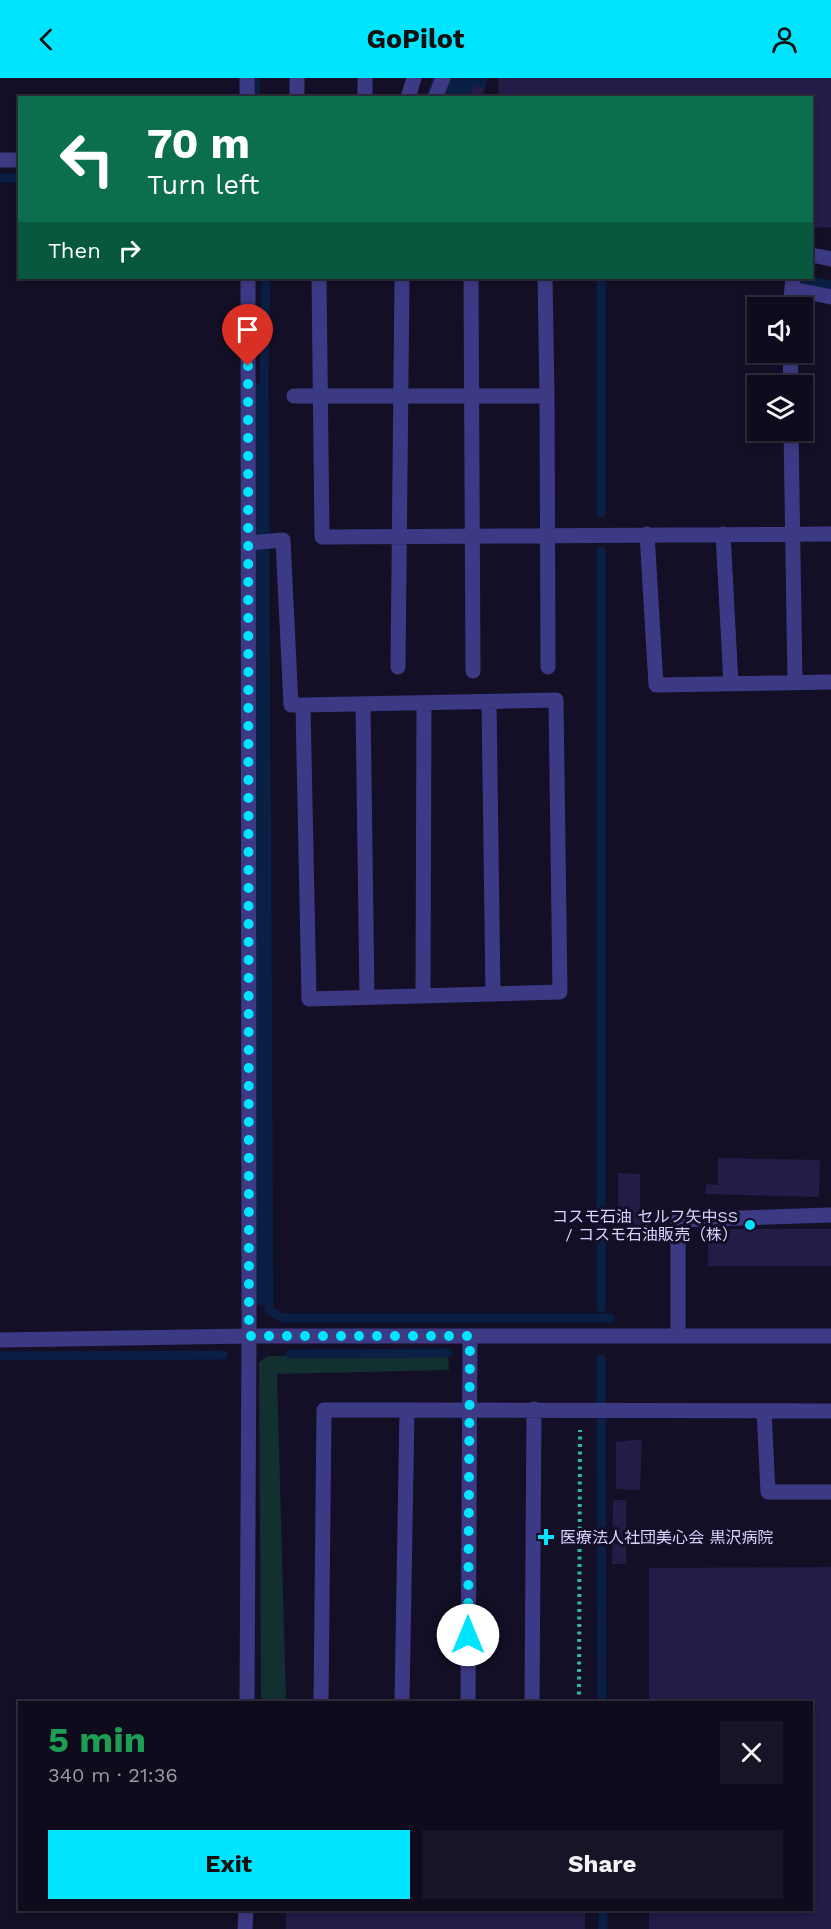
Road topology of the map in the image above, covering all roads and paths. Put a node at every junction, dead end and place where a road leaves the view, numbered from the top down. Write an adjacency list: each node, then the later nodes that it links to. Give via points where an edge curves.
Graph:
1 (247, 78): 6 (street)
2 (297, 78): 7 (street)
3 (365, 78): 8 (street)
4 (414, 78): 9 (street)
5 (443, 78): 10 (street)
6 (247, 96)
7 (297, 96)
8 (365, 96)
9 (409, 96)
10 (436, 96)
11 (0, 160): 12 (street)
12 (18, 160)
13 (813, 255): 14 (street)
14 (831, 259)
15 (248, 279): 35 (street)
16 (320, 279): 23 (street)
17 (402, 279): 24 (street)
18 (471, 279): 25 (street)
19 (545, 279): 26 (street)
20 (793, 283): 21 (street)
21 (831, 297)
22 (294, 396): 23 (street)
23 (321, 396): 24 (street); 34 (street, via 322,537)
24 (401, 396): 25 (street); 34 (street)
25 (472, 396): 26 (street); 28 (street)
26 (547, 396): 29 (street)
27 (791, 441): 32 (street)
28 (473, 534): 29 (street); 34 (street); 38 (street)
29 (548, 534): 30 (street); 37 (street)
30 (647, 534): 31 (street); 41 (street, via 656,685)
31 (723, 534): 32 (street); 41 (street)
32 (791, 534): 33 (street); 40 (street)
33 (831, 534)
34 (400, 535): 36 (street)
35 (251, 543): 45 (street, via 283,540 291,705); 50 (street)
36 (398, 667)
37 (548, 667)
38 (473, 671)
39 (831, 682): 40 (street)
40 (795, 683): 41 (street)
41 (731, 684)
42 (489, 702): 43 (street); 46 (street); 46 (street, via 556,700 560,992)
43 (424, 703): 44 (street); 47 (street)
44 (363, 704): 45 (street); 48 (street)
45 (303, 705): 48 (street, via 309,999)
46 (493, 993): 47 (street)
47 (423, 995): 48 (street)
48 (367, 997)
49 (831, 1215): 51 (street, via 678,1220)
50 (249, 1336): 53 (street); 54 (street); 62 (street)
51 (678, 1336): 52 (street); 53 (street)
52 (831, 1336)
53 (470, 1339): 55 (street)
54 (0, 1340)
55 (470, 1409): 56 (street); 57 (street); 65 (street)
56 (534, 1409): 58 (street); 66 (street)
57 (407, 1410): 63 (street, via 324,1410); 64 (street)
58 (595, 1410): 59 (street); 67 (path)
59 (764, 1411): 60 (street); 61 (street, via 768,1492)
60 (831, 1411)
61 (831, 1492)
62 (247, 1701)
63 (321, 1701)
64 (402, 1701)
65 (468, 1701)
66 (532, 1701)
67 (579, 1701)
68 (246, 1911): 69 (street)
69 (246, 1929)

